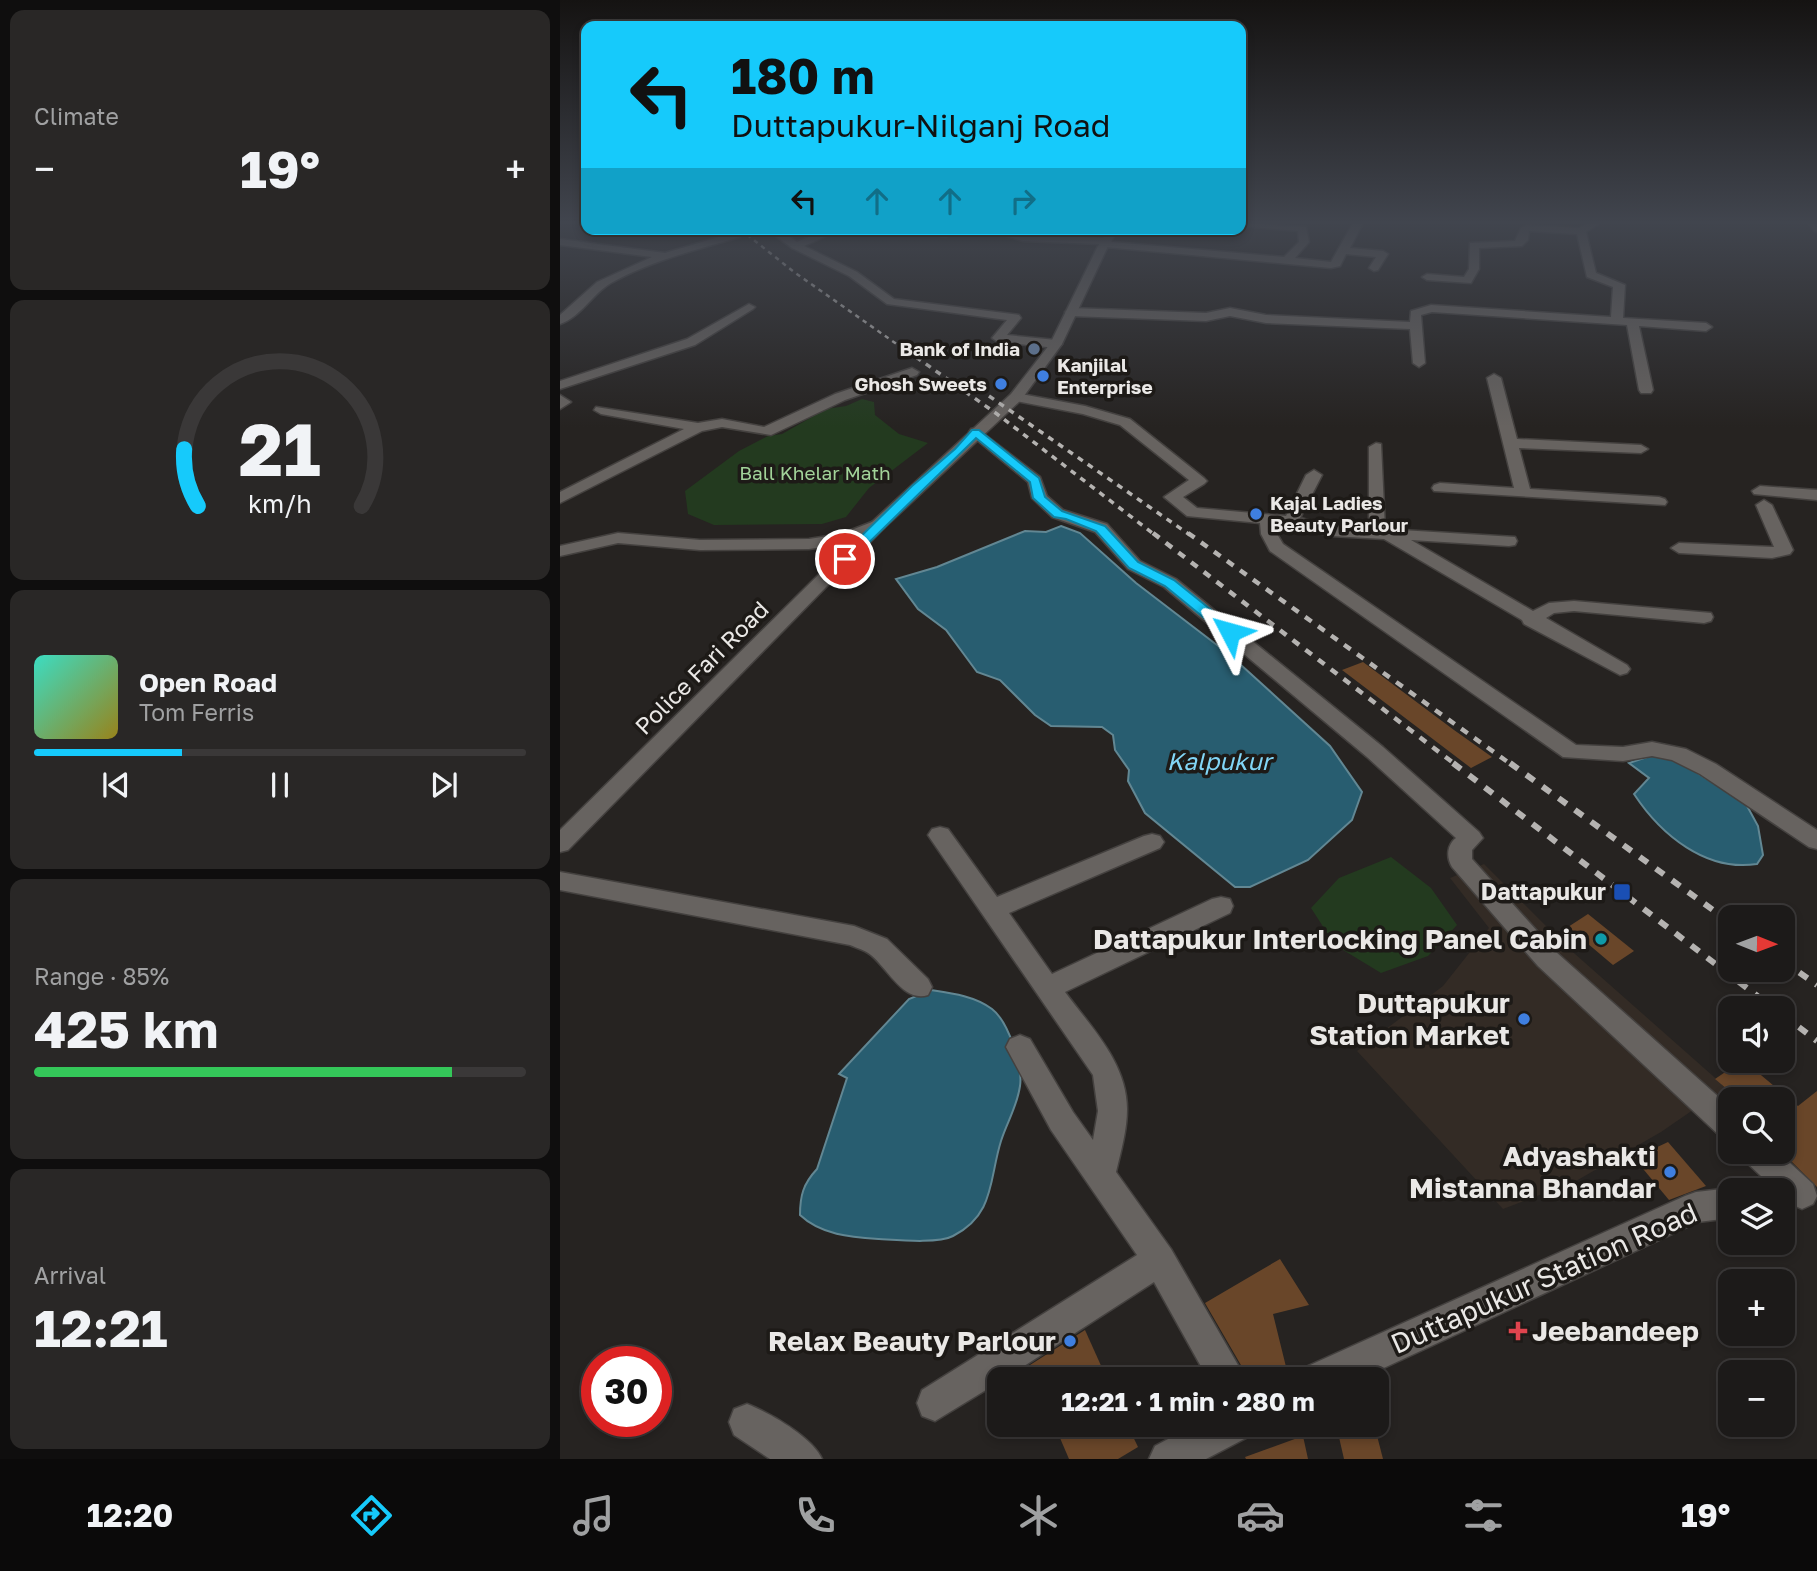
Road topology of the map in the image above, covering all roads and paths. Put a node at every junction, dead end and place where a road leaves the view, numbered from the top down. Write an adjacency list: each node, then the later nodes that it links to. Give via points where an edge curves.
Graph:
1 (592, 291): 7 (street, via 578,309)
2 (876, 291): 12 (street, via 891,302 1015,318 998,338)
3 (1082, 291): 6 (street, Police Fari Road)
4 (1619, 291): 8 (street)
5 (748, 307): 16 (street, via 691,342)
6 (1072, 312): 10 (street, via 1206,317 1230,312 1266,319); 12 (street, Police Fari Road)
7 (560, 320)
8 (1617, 320): 9 (street); 10 (street, via 1430,308 1415,313)
9 (1632, 321): 11 (street); 17 (street)
10 (1416, 326): 13 (street)
11 (1706, 327)
12 (1056, 344): 18 (street, Police Fari Road)
13 (1419, 363)
14 (912, 372): 22 (street, via 840,397 766,432 718,422)
15 (1494, 378): 24 (street)
16 (560, 385)
17 (1646, 390)
18 (1016, 397): 23 (street, Police Fari Road); 33 (street, via 1125,422 1199,481 1172,497 1193,513)
19 (560, 399): 20 (street, via 564,402)
20 (560, 405)
21 (601, 410): 22 (street)
22 (698, 427): 31 (street)
23 (975, 432): 35 (street, Police Fari Road); 53 (street, via 1035,480 1040,498 1058,514 1101,528 1134,565 1170,583 1376,752 1471,838 1460,846 1460,861 1547,959)
24 (1510, 443): 26 (street); 29 (street)
25 (1376, 447): 36 (street)
26 (1641, 449)
27 (1314, 475): 34 (street)
28 (1440, 488): 29 (street)
29 (1523, 493): 32 (street)
30 (1817, 495): 38 (street, via 1762,498 1784,550)
31 (560, 498)
32 (1659, 502)
33 (1268, 520): 34 (street); 44 (street, via 1276,547 1571,752 1623,754 1651,748 1678,754)
34 (1291, 521): 36 (street, via 1332,531)
35 (878, 526): 39 (street, via 845,539 809,544 700,545 618,538); 46 (street, Police Fari Road)
36 (1380, 532): 37 (street); 41 (street)
37 (1509, 541)
38 (1679, 548)
39 (560, 551)
40 (1704, 617): 41 (street, via 1574,606 1549,608)
41 (1531, 620): 42 (street)
42 (1620, 669)
43 (940, 835): 49 (street)
44 (1817, 841)
45 (1152, 842): 49 (street)
46 (560, 844)
47 (560, 881): 50 (street, via 854,936 878,946)
48 (1221, 906): 51 (street)
49 (992, 909): 51 (street)
50 (919, 987)
51 (1048, 988): 55 (street, via 1106,1071 1114,1091 1114,1114)
52 (1020, 1047): 55 (street, via 1062,1121)
53 (1718, 1115)
54 (1768, 1164): 56 (street)
55 (1100, 1175): 58 (street)
56 (1801, 1199)
57 (1718, 1204): 60 (street, Duttapukur Station Road, via 1696,1207)
58 (1160, 1260): 59 (street); 61 (street)
59 (1221, 1367)
60 (1347, 1367)
61 (935, 1402)
62 (747, 1422): 64 (street)
63 (1210, 1437): 65 (street)
64 (803, 1459)
65 (1168, 1459)

